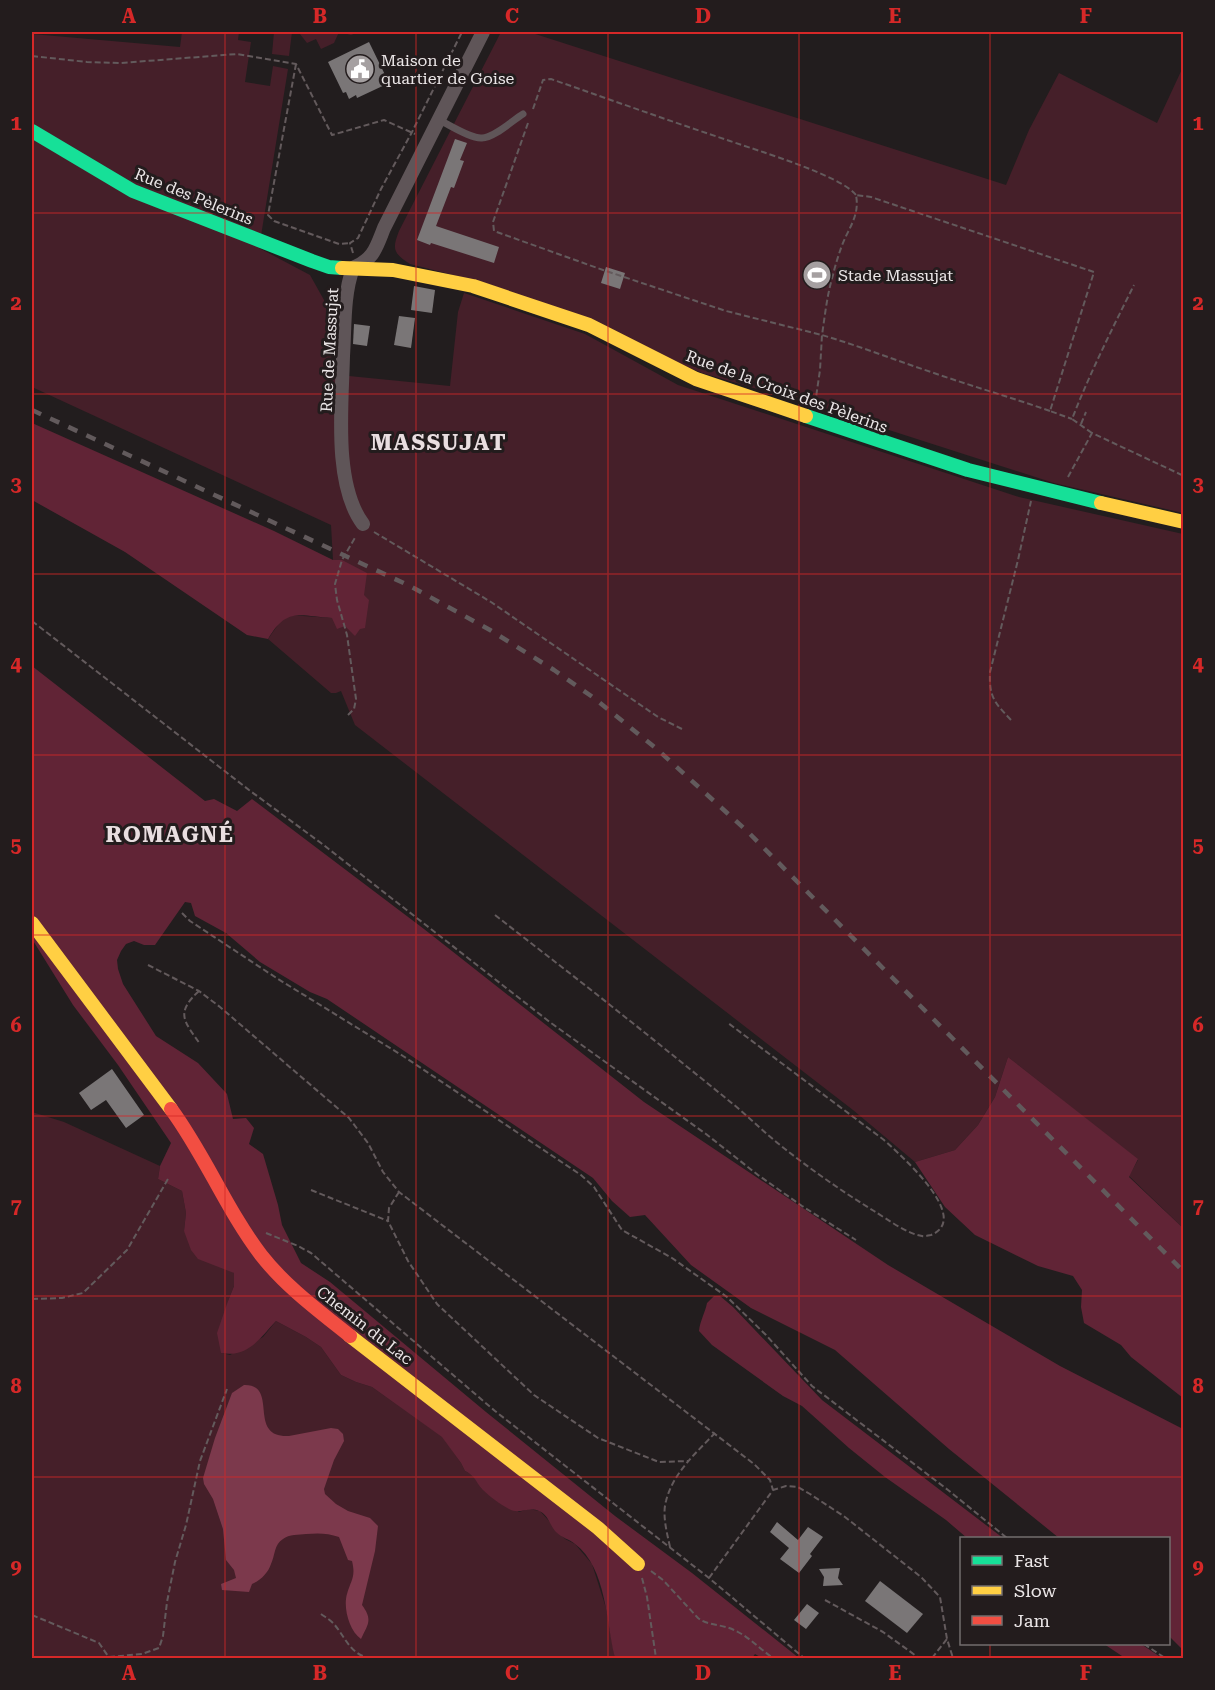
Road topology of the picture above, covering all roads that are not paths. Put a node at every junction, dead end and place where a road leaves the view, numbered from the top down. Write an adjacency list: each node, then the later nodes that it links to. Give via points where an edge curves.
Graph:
1 (483, 32): 3 (street, Rue de Massujat)
2 (523, 114): 3 (lane, via 482,138)
3 (439, 120): 5 (street, Rue de Massujat, via 371,257)
4 (32, 131): 5 (street, Rue des Pèlerins, via 133,191 328,267)
5 (352, 268): 6 (street, Rue de la Croix des Pèlerins, via 393,270 456,282 543,308 589,325 696,379 811,418 968,470); 7 (street, Rue de Massujat, via 346,302 342,450 352,505)
6 (1184, 522)
7 (363, 524)
8 (32, 923): 9 (street, Chemin du Lac, via 180,1121 262,1256 303,1299 598,1528)
9 (638, 1564)

